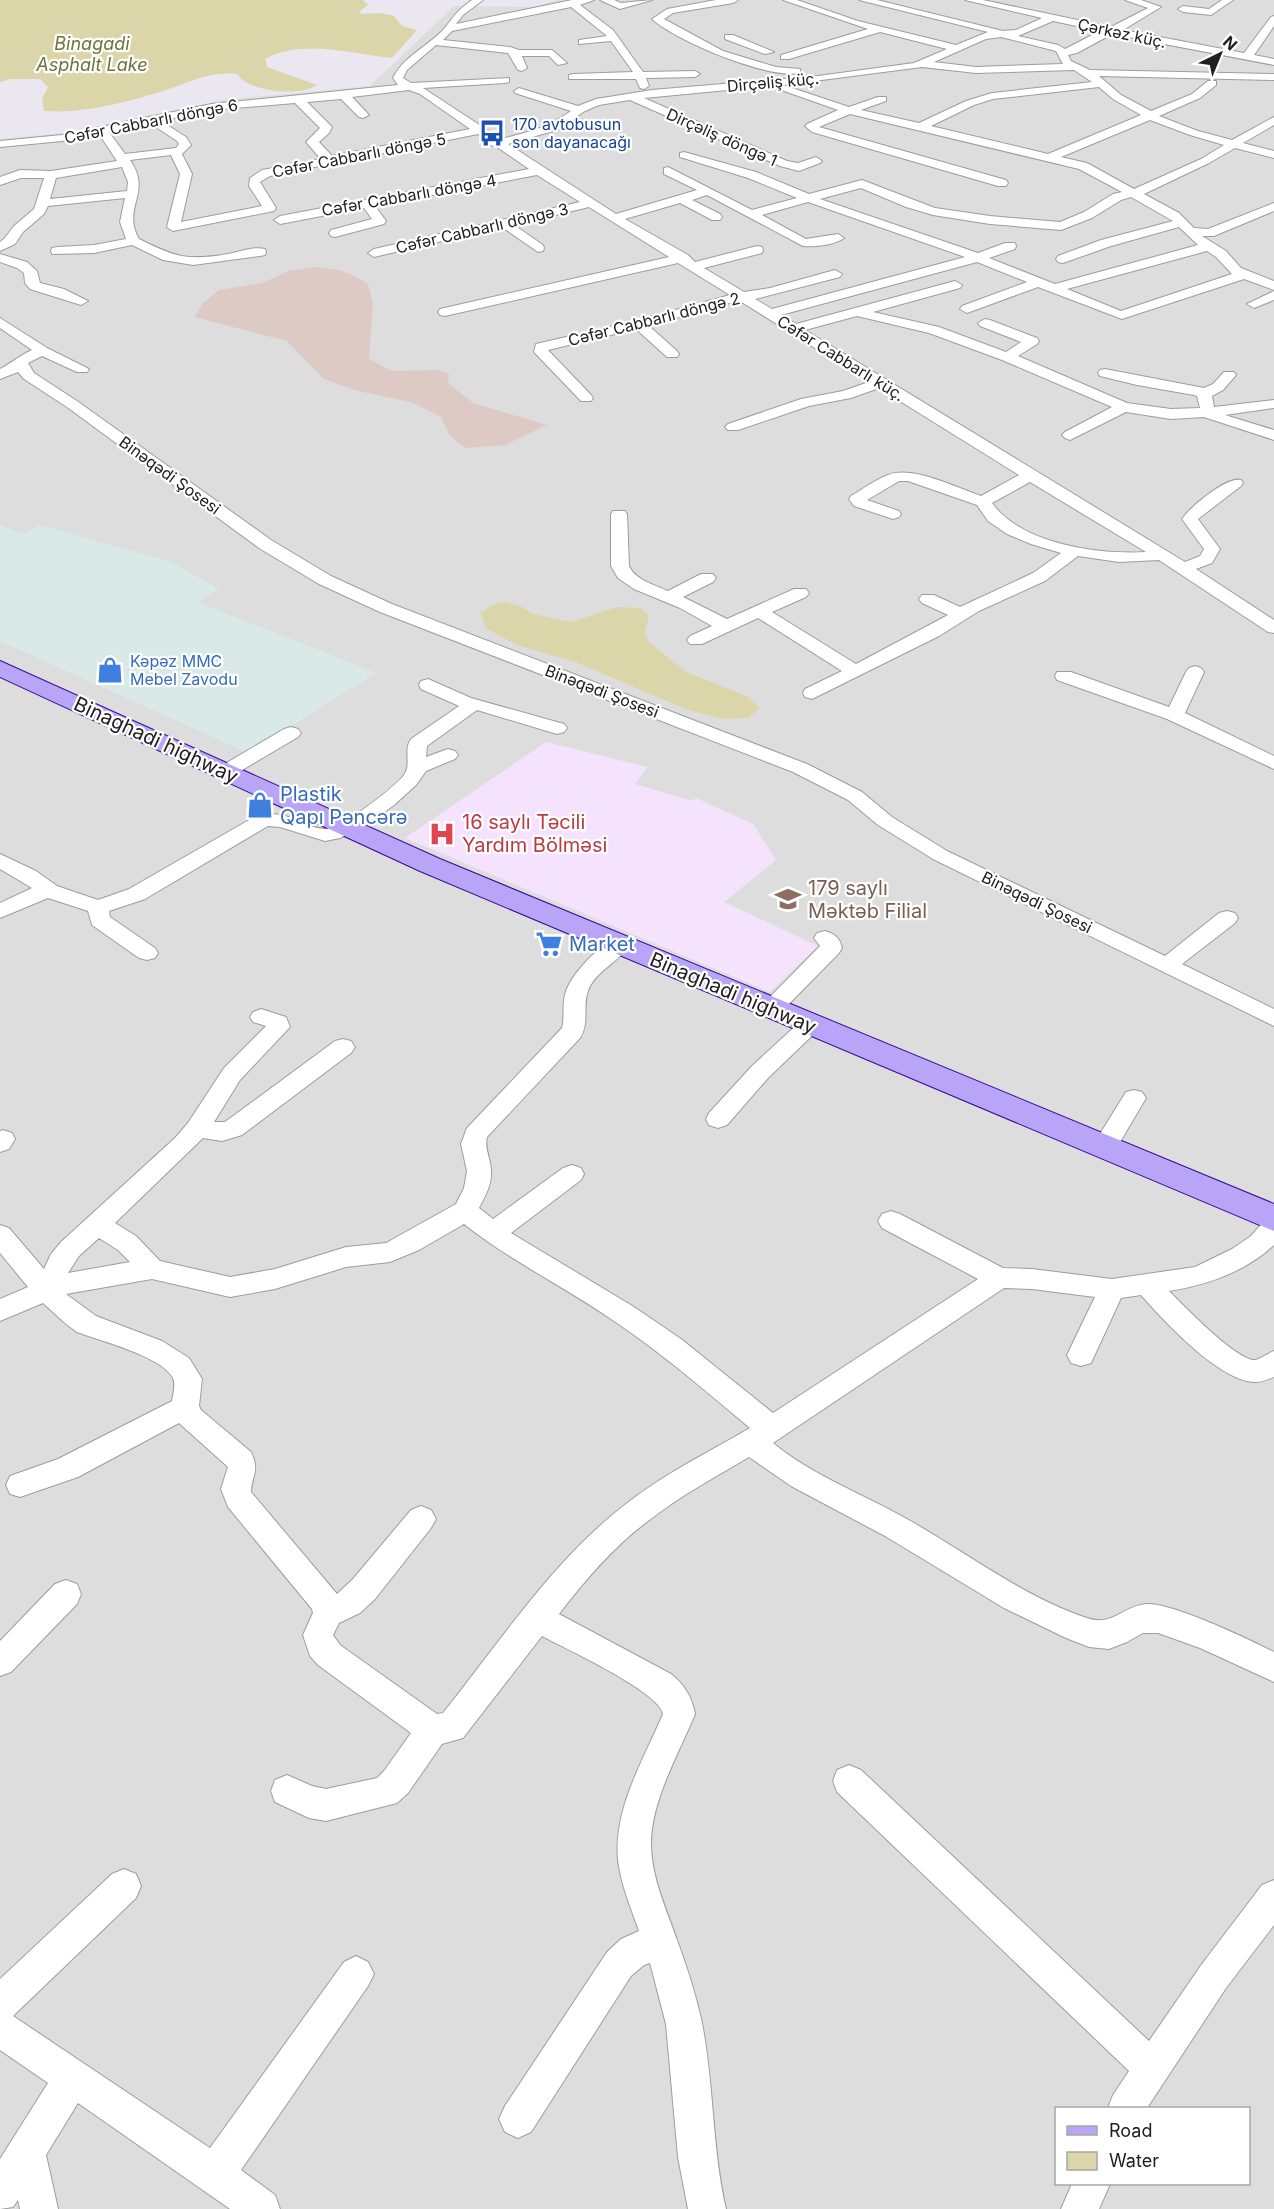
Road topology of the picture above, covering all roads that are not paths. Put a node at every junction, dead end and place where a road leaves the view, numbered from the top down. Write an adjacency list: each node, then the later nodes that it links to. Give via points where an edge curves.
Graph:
1 (478, 0): 24 (street, via 452,20)
2 (589, 0): 13 (street)
3 (605, 0): 4 (street, via 620,6)
4 (647, 0)
5 (734, 0): 45 (street, via 670,11 657,19 719,53 775,70)
6 (788, 0): 18 (street)
7 (864, 0): 19 (street)
8 (1001, 0): 14 (street)
9 (1128, 0): 15 (street)
10 (1199, 0): 17 (street)
11 (1228, 0): 17 (street, via 1212,12)
12 (970, 2): 14 (street, Çərkəz küç.)
13 (572, 3): 24 (street); 28 (street, via 603,25)
14 (991, 5): 20 (street, Çərkəz küç.)
15 (1156, 7): 17 (street); 25 (street)
16 (1059, 9): 20 (street, Dirçəliş küç.)
17 (1183, 9)
18 (827, 14): 21 (street); 23 (street)
19 (922, 15): 23 (street); 26 (street)
20 (1047, 17): 25 (street, Çərkəz küç.); 26 (street, Dirçəliş küç., via 1024,32)
21 (806, 19)
22 (1272, 25): 39 (street)
23 (879, 29): 34 (street); 35 (street)
24 (448, 30): 30 (street)
25 (1112, 31): 37 (street); 39 (street, Çərkəz küç.)
26 (1004, 34): 34 (street, Dirçəliş küç., via 988,35); 37 (street)
27 (729, 37): 33 (street)
28 (612, 38): 31 (street); 48 (street)
29 (778, 41): 33 (street)
30 (435, 42): 36 (street, via 489,53); 56 (street, via 399,74 398,78)
31 (583, 42)
32 (789, 44): 35 (street)
33 (753, 47): 38 (street)
34 (956, 48): 42 (street, Dirçəliş küç.)
35 (807, 50): 38 (street)
36 (515, 53): 41 (street, via 552,53); 44 (street)
37 (1063, 53): 43 (street, via 1064,59)
38 (785, 57): 45 (street)
39 (1247, 57): 40 (street, Çərkəz küç.)
40 (1274, 62)
41 (562, 63)
42 (922, 64): 43 (street, via 960,69 1014,64); 49 (street, Dirçəliş küç.)
43 (1075, 67): 46 (street)
44 (522, 68)
45 (829, 70): 49 (street)
46 (1088, 73): 51 (street); 55 (street)
47 (695, 74): 48 (street)
48 (639, 75): 50 (street); 60 (street)
49 (842, 75): 53 (street, Dirçəliş küç.)
50 (573, 77)
51 (1274, 77)
52 (505, 80): 56 (street, Cəfər Cabbarlı döngə 6)
53 (771, 83): 57 (street, Dirçəliş küç.); 68 (street)
54 (1212, 83): 70 (street, via 1196,96)
55 (1101, 84): 70 (street); 73 (street, via 992,96)
56 (409, 87): 61 (street, Cəfər Cabbarlı döngə 6); 75 (street, Cəfər Cabbarlı küç., via 424,92)
57 (721, 87): 60 (street, Dirçəliş küç.); 65 (street)
58 (519, 91): 67 (street)
59 (580, 93): 66 (street)
60 (652, 93): 62 (street, Dirçəliş küç.)
61 (344, 95): 63 (street, Cəfər Cabbarlı döngə 6); 69 (street)
62 (631, 96): 66 (street, Dirçəliş küç.); 85 (street, Dirçəliş döngə 1, via 784,164 799,167)
63 (297, 98): 71 (street, Cəfər Cabbarlı döngə 6); 84 (street, via 326,127 312,142)
64 (882, 99): 68 (street)
65 (740, 100)
66 (596, 102): 67 (street, Dirçəliş küç.)
67 (579, 110): 77 (street, Dirçəliş küç., via 544,132)
68 (848, 110): 73 (street); 93 (street, via 812,126)
69 (363, 115)
70 (1151, 116): 78 (street); 82 (street)
71 (152, 119): 74 (street, Cəfər Cabbarlı döngə 6); 79 (street, via 184,142)
72 (1274, 120): 78 (street)
73 (918, 128): 82 (street)
74 (102, 130): 76 (street, Cəfər Cabbarlı döngə 6); 83 (street)
75 (478, 131): 77 (street, Cəfər Cabbarlı küç.); 84 (street, Cəfər Cabbarlı döngə 5)
76 (0, 144)
77 (496, 144): 88 (street, Cəfər Cabbarlı küç.)
78 (1232, 144): 81 (street); 86 (street)
79 (178, 152): 83 (street); 115 (street, via 176,156 186,174)
80 (684, 155): 101 (street, via 752,175)
81 (1274, 155)
82 (1049, 158): 96 (street, via 1083,166)
83 (123, 160): 90 (street); 97 (street, via 135,180)
84 (329, 160): 113 (street, Cəfər Cabbarlı döngə 5, via 257,177 255,186 270,208 218,214)
85 (816, 161)
86 (1205, 161): 87 (street); 96 (street, via 1151,188)
87 (1223, 166)
88 (539, 171): 103 (street, Cəfər Cabbarlı küç.); 104 (street, Cəfər Cabbarlı döngə 4)
89 (668, 171): 95 (street)
90 (51, 175): 92 (street, via 20,174); 102 (street)
91 (841, 177): 94 (street)
92 (0, 181)
93 (1002, 183)
94 (862, 184): 101 (street); 106 (street)
95 (708, 191): 100 (street); 108 (street)
96 (1132, 193): 106 (street, via 1061,226 978,219); 116 (street)
97 (133, 194): 99 (street); 122 (street, via 124,221)
98 (936, 197): 106 (street)
99 (88, 198): 102 (street); 107 (street)
100 (681, 199): 109 (street); 110 (street)
101 (809, 199): 108 (street); 111 (street)
102 (43, 203): 126 (street, via 36,215)
103 (591, 203): 110 (street, Cəfər Cabbarlı küç.); 114 (street, Cəfər Cabbarlı döngə 3)
104 (367, 204): 112 (street, Cəfər Cabbarlı döngə 4); 118 (street, via 380,221)
105 (1274, 207): 116 (street, via 1210,233)
106 (921, 208)
107 (92, 214)
108 (751, 214): 121 (street, via 803,242)
109 (716, 217)
110 (615, 218): 136 (street, Cəfər Cabbarlı küç.)
111 (864, 219): 117 (street); 133 (street)
112 (280, 220)
113 (197, 223): 115 (street, Cəfər Cabbarlı döngə 5); 120 (street)
114 (505, 224): 127 (street); 131 (street, Cəfər Cabbarlı döngə 3)
115 (173, 227): 135 (street)
116 (1186, 227): 123 (street); 125 (street)
117 (847, 228)
118 (335, 233)
119 (1088, 235): 123 (street)
120 (211, 237)
121 (838, 238)
122 (134, 241): 129 (street, via 113,247); 135 (street)
123 (1106, 243): 134 (street)
124 (1010, 246): 133 (street)
125 (1210, 246): 138 (street); 142 (street)
126 (0, 247)
127 (538, 248)
128 (757, 250): 136 (street)
129 (57, 251)
130 (260, 252): 135 (street, via 195,261)
131 (374, 253)
132 (0, 258): 145 (street, via 30,271 35,286)
133 (979, 258): 139 (street); 150 (street)
134 (1063, 259)
135 (173, 260)
136 (689, 262): 144 (street, Cəfər Cabbarlı küç.); 148 (street)
137 (835, 274): 144 (street, Cəfər Cabbarlı döngə 2)
138 (1243, 275): 141 (street); 142 (street, via 1122,315)
139 (1039, 282): 142 (street); 147 (street)
140 (955, 285): 149 (street)
141 (1274, 286)
142 (1056, 288)
143 (1274, 295): 146 (street)
144 (744, 297): 150 (street, Cəfər Cabbarlı küç.); 154 (street, Cəfər Cabbarlı döngə 2)
145 (81, 302)
146 (1254, 304)
147 (967, 309)
148 (445, 312)
149 (858, 312): 151 (street); 155 (street)
150 (770, 314): 155 (street, Cəfər Cabbarlı küç.)
151 (898, 321): 156 (street, via 893,329); 159 (street)
152 (0, 322): 157 (street)
153 (985, 323): 159 (street, via 1032,341)
154 (639, 324): 158 (street); 169 (street, Cəfər Cabbarlı döngə 2, via 541,347)
155 (794, 329): 166 (street, Cəfər Cabbarlı küç.)
156 (912, 338)
157 (42, 351): 160 (street); 161 (street)
158 (672, 354)
159 (1007, 357): 165 (street)
160 (20, 364): 163 (street); 217 (street, Binəqədi Şosesi, via 29,376 265,544 325,580 386,608 801,768 848,792 885,821 940,855)
161 (82, 369)
162 (1105, 373): 168 (street)
163 (0, 375)
164 (1229, 375): 168 (street)
165 (1060, 380): 167 (street); 171 (street)
166 (880, 383): 173 (street, via 846,395 806,402); 177 (street, Cəfər Cabbarlı küç.)
167 (1036, 388)
168 (1204, 394): 172 (street)
169 (586, 398)
170 (1274, 404): 172 (street)
171 (1129, 408): 172 (street, via 1171,414); 174 (street); 175 (street)
172 (1208, 412): 176 (street, via 1229,423)
173 (734, 427)
174 (1164, 428)
175 (1070, 435)
176 (1274, 435)
177 (1031, 476): 179 (street); 183 (street, Cəfər Cabbarlı küç.)
178 (1235, 483): 184 (street, via 1190,519 1212,549 1206,559)
179 (983, 502): 181 (street, via 901,476 857,499); 182 (street, via 987,512 1009,528)
180 (619, 514): 187 (street, via 620,566 624,574)
181 (893, 514)
182 (1073, 552): 183 (street); 190 (street, via 1039,577)
183 (1162, 555): 184 (street, Cəfər Cabbarlı küç.)
184 (1183, 569): 192 (street, Cəfər Cabbarlı küç.)
185 (707, 578): 187 (street)
186 (800, 593): 189 (street)
187 (669, 597): 191 (street)
188 (928, 599): 190 (street)
189 (759, 611): 191 (street); 195 (street)
190 (960, 614): 195 (street)
191 (726, 626): 193 (street)
192 (1274, 628)
193 (696, 640)
194 (0, 668): 207 (main road, Binaghadi highway)
195 (855, 671): 199 (street)
196 (1195, 672): 201 (street)
197 (1064, 676): 201 (street)
198 (428, 686): 200 (street)
199 (812, 693)
200 (474, 704): 202 (street); 206 (street, via 418,743)
201 (1174, 715): 205 (street)
202 (557, 728)
203 (291, 733): 207 (street)
204 (448, 755): 206 (street)
205 (1274, 763)
206 (418, 767): 208 (street, via 412,780)
207 (225, 772): 208 (main road, Binaghadi highway)
208 (348, 829): 211 (street, via 325,835 285,819 263,820 137,894); 215 (main road, Binaghadi highway)
209 (0, 860): 210 (street)
210 (49, 891): 211 (street); 212 (street)
211 (98, 907): 216 (street, via 100,920)
212 (0, 911)
213 (1227, 918): 217 (street)
214 (825, 938): 218 (street, via 831,948)
215 (619, 945): 218 (main road, Binaghadi highway); 228 (street, via 578,988 572,1032 476,1134 473,1144 479,1171 477,1188)
216 (147, 953)
217 (1167, 966): 220 (street, Binəqədi Şosesi)
218 (771, 1009): 221 (main road, Binaghadi highway)
219 (261, 1017): 225 (street, via 278,1022 279,1027 232,1074)
220 (1274, 1018)
221 (810, 1025): 224 (street); 226 (main road, Binaghadi highway)
222 (343, 1047): 225 (street, via 233,1129)
223 (1134, 1098): 226 (street)
224 (718, 1119)
225 (197, 1129): 231 (street)
226 (1104, 1148): 229 (main road, Binaghadi highway)
227 (572, 1174): 233 (street)
228 (465, 1211): 233 (street); 235 (street, via 390,1252 346,1257 275,1279 230,1287)
229 (1274, 1218)
230 (891, 1221): 236 (street)
231 (96, 1224): 235 (street, via 127,1243); 238 (street, via 60,1261)
232 (1274, 1227): 237 (street, via 1260,1243 1221,1268 1199,1276)
233 (493, 1233): 244 (street, via 671,1347)
234 (0, 1235): 238 (street)
235 (152, 1269): 238 (street, via 77,1280)
236 (999, 1278): 239 (street); 244 (street)
237 (1147, 1284): 239 (street); 242 (street, via 1185,1324 1239,1367 1254,1371 1268,1368)
238 (48, 1289): 240 (street); 243 (street, via 89,1326 157,1351 179,1365 187,1376)
239 (1112, 1289): 241 (street)
240 (0, 1311)
241 (1081, 1355)
242 (1274, 1362)
243 (185, 1407): 245 (street, via 68,1468); 248 (street, via 191,1418 241,1461 244,1473 235,1492 317,1591)
244 (762, 1435): 249 (street, via 637,1512 567,1580); 251 (street, via 783,1467 894,1527 1026,1606 1104,1636 1120,1632 1137,1620 1149,1618 1169,1623)
245 (20, 1485)
246 (421, 1519): 248 (street, via 364,1589 349,1603)
247 (66, 1594): 250 (street)
248 (328, 1613): 252 (street, via 318,1635 321,1646 353,1674)
249 (539, 1619): 252 (street, via 452,1727); 257 (street, via 648,1677 678,1702 679,1714 634,1826 636,1875)
250 (0, 1662)
251 (1274, 1668)
252 (433, 1730): 254 (street, via 396,1782 384,1792 326,1805)
253 (849, 1781): 261 (street)
254 (287, 1791)
255 (124, 1886): 259 (street)
256 (1274, 1897): 261 (street)
257 (661, 1942): 264 (street, via 633,1951 619,1964); 271 (street, via 690,2054 698,2177)
258 (356, 1974): 266 (street)
259 (0, 2004)
260 (0, 2029): 262 (street)
261 (1152, 2068): 263 (street)
262 (73, 2077): 265 (street); 266 (street)
263 (1127, 2107)
264 (518, 2119)
265 (26, 2150): 268 (street); 269 (street)
266 (215, 2174): 270 (street)
267 (1091, 2185): 272 (street)
268 (0, 2194)
269 (39, 2209)
270 (261, 2209)
271 (707, 2209)
272 (1080, 2209)

